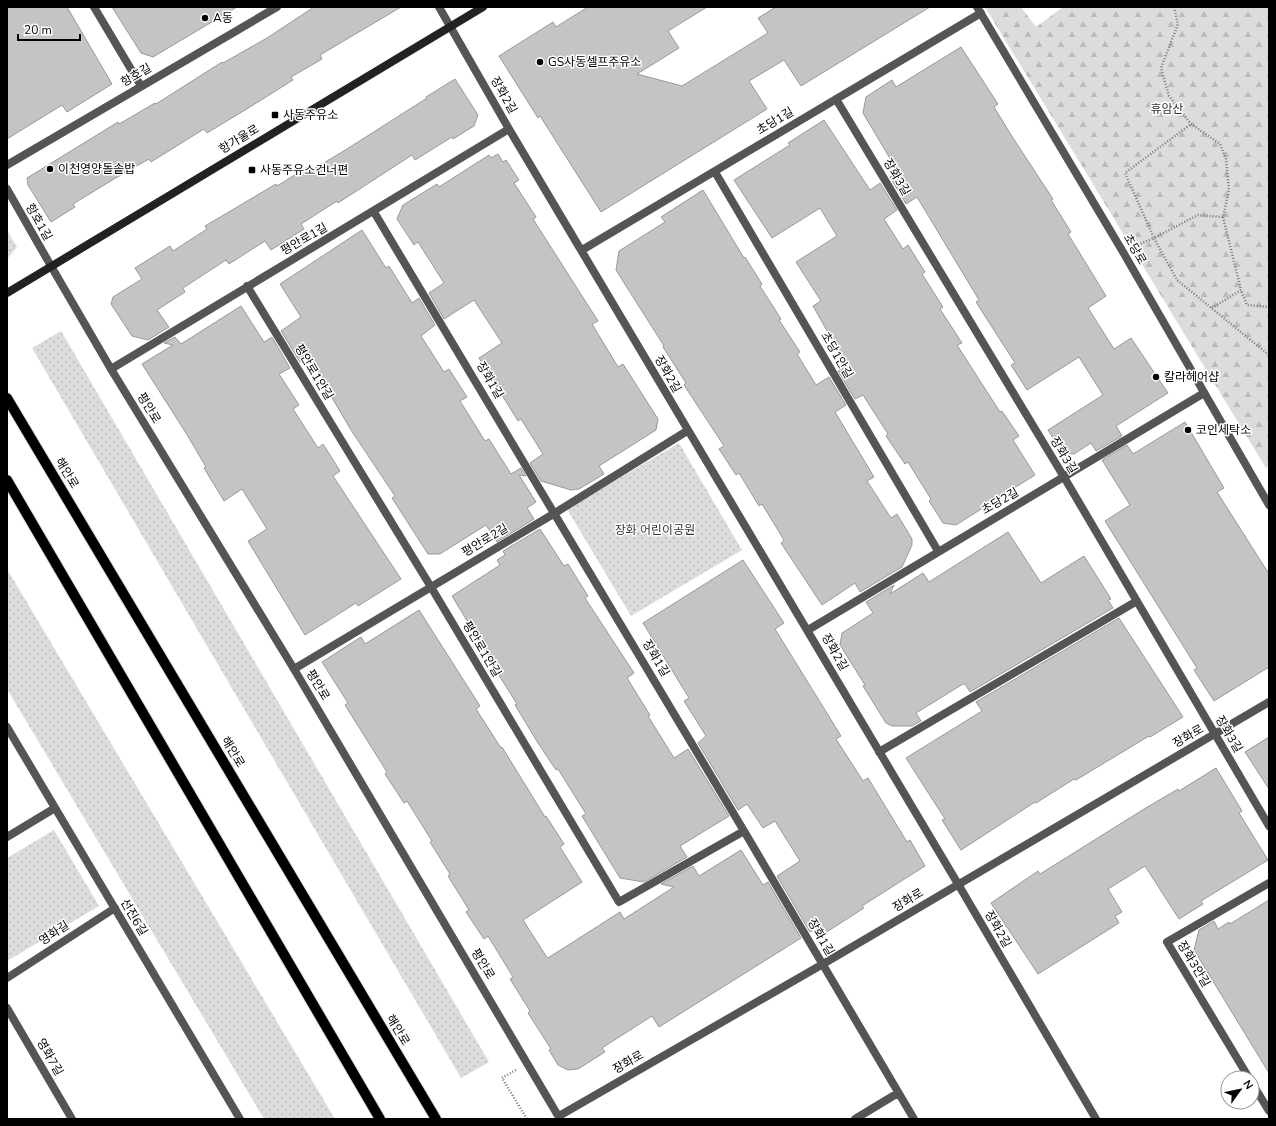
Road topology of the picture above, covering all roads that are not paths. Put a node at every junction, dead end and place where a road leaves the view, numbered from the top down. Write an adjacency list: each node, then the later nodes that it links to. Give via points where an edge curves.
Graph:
1 (94, 7): 7 (street)
2 (439, 7): 6 (street, 장화2길)
3 (483, 7): 6 (main road, 항가울로)
4 (271, 8): 7 (street, 항호길)
5 (979, 10): 8 (street, 초당1길); 19 (street, 초당로)
6 (450, 26): 9 (street, 장화2길); 15 (main road, 항가울로)
7 (141, 86): 10 (street, 항호길)
8 (836, 99): 11 (street, 초당1길); 22 (street, 장화3길)
9 (509, 129): 13 (street, 평안로1길); 14 (street, 장화2길)
10 (7, 165)
11 (715, 172): 14 (street, 초당1길); 26 (street, 초당1안길)
12 (7, 189): 15 (street, 항호1길)
13 (374, 212): 16 (street, 평안로1길); 25 (street, 장화1길)
14 (582, 250): 21 (street, 장화2길)
15 (51, 266): 17 (main road, 항가울로); 18 (street, 평안로)
16 (247, 286): 18 (street, 평안로1길); 27 (street, 평안로1안길)
17 (7, 293)
18 (111, 369): 30 (street, 평안로)
19 (1204, 393): 22 (street, 초당2길); 24 (street, 초당로)
20 (7, 398): 53 (main road, 해안로)
21 (687, 431): 25 (street, 평안로2길); 29 (street, 장화2길)
22 (1064, 477): 26 (street, 초당2길); 28 (street, 장화3길)
23 (7, 480): 52 (main road)
24 (1269, 505)
25 (555, 513): 27 (street, 평안로2길); 37 (street, 장화1길)
26 (938, 551): 29 (street, 초당2길)
27 (431, 587): 30 (street, 평안로2길); 37 (street, 평안로1안길, via 619,902)
28 (1137, 601): 33 (street, 장화3길); 34 (street)
29 (808, 630): 34 (street, 장화2길)
30 (294, 668): 49 (street, 평안로)
31 (1269, 702): 33 (street, 장화로)
32 (7, 727): 35 (street, 선진6길)
33 (1215, 734): 36 (street, 장화3길); 40 (street, 장화로)
34 (879, 752): 40 (street, 장화2길)
35 (56, 808): 38 (street); 41 (street, 선진6길)
36 (1269, 826)
37 (744, 830): 42 (street, 장화1길)
38 (7, 837)
39 (1269, 883): 45 (street, 장화3안길, via 1167,942)
40 (958, 884): 42 (street, 장화로); 56 (street, 장화2길)
41 (115, 908): 43 (street, 영화길); 51 (street, 선진6길)
42 (823, 964): 46 (street, 장화1길); 49 (street, 장화로)
43 (7, 978)
44 (7, 1008): 50 (street, 영화7길)
45 (1244, 1070)
46 (898, 1093): 54 (street); 55 (street, 장화1길)
47 (1260, 1096): 48 (street)
48 (1269, 1111)
49 (560, 1117)
50 (72, 1119)
51 (240, 1119)
52 (380, 1119)
53 (436, 1119)
54 (855, 1119)
55 (914, 1119)
56 (1096, 1119)

